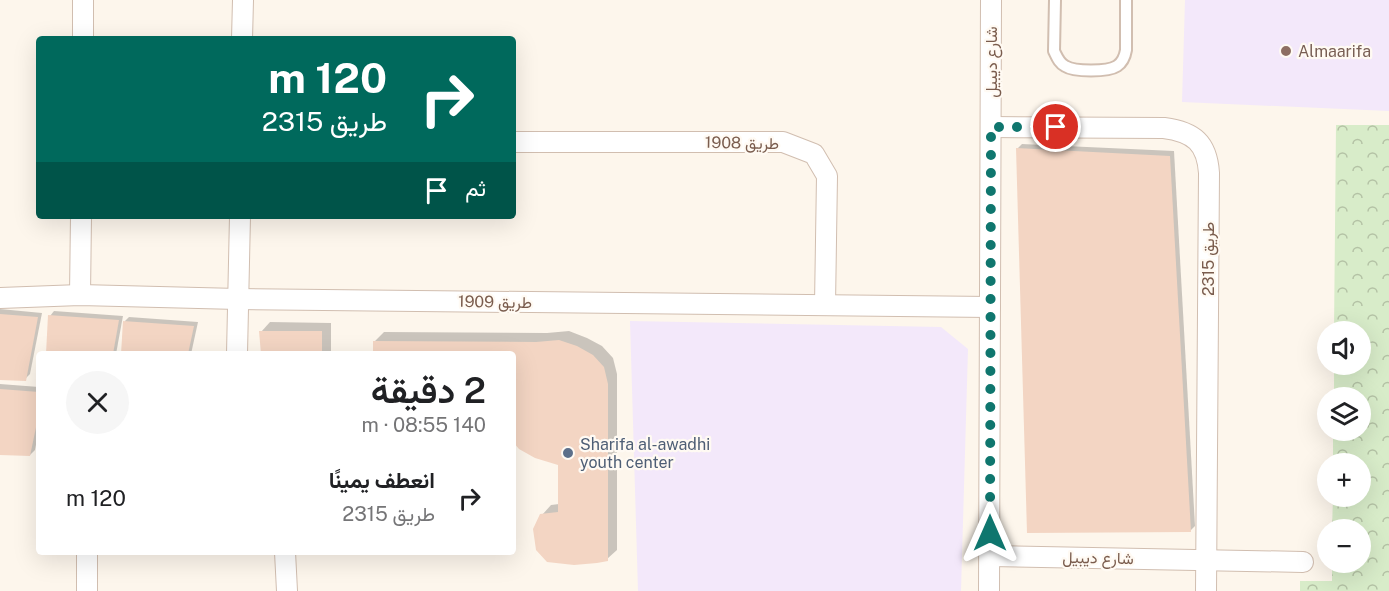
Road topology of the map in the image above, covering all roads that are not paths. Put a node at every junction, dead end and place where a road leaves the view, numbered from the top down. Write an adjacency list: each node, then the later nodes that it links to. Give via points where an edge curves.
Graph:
1 (83, 0): 6 (street)
2 (243, 0): 7 (street)
3 (991, 0): 8 (street, شارع ديبيل)
4 (1055, 0): 5 (lane, via 1057,58 1070,69 1109,69 1125,56)
5 (1126, 0)
6 (82, 36)
7 (242, 36)
8 (991, 127): 16 (street, شارع ديبيل); 21 (street, طريق 2315, via 1176,130 1188,133 1204,149 1209,173)
9 (516, 142): 15 (street, طريق 1908, via 783,142 814,154 827,176)
10 (81, 219): 12 (street)
11 (240, 219): 14 (street)
12 (80, 295): 13 (street, طريق 1909); 14 (street, طريق 1909)
13 (0, 298)
14 (238, 299): 15 (street, طريق 1909); 17 (street)
15 (825, 305): 16 (street, طريق 1909)
16 (990, 307): 20 (street, شارع ديبيل)
17 (237, 351)
18 (87, 555): 23 (street)
19 (285, 555): 24 (street)
20 (990, 556): 21 (street, شارع ديبيل); 25 (street, شارع ديبيل)
21 (1206, 560): 22 (street, شارع ديبيل); 26 (street, طريق 2315)
22 (1303, 562)
23 (87, 591)
24 (286, 591)
25 (989, 591)
26 (1206, 591)

